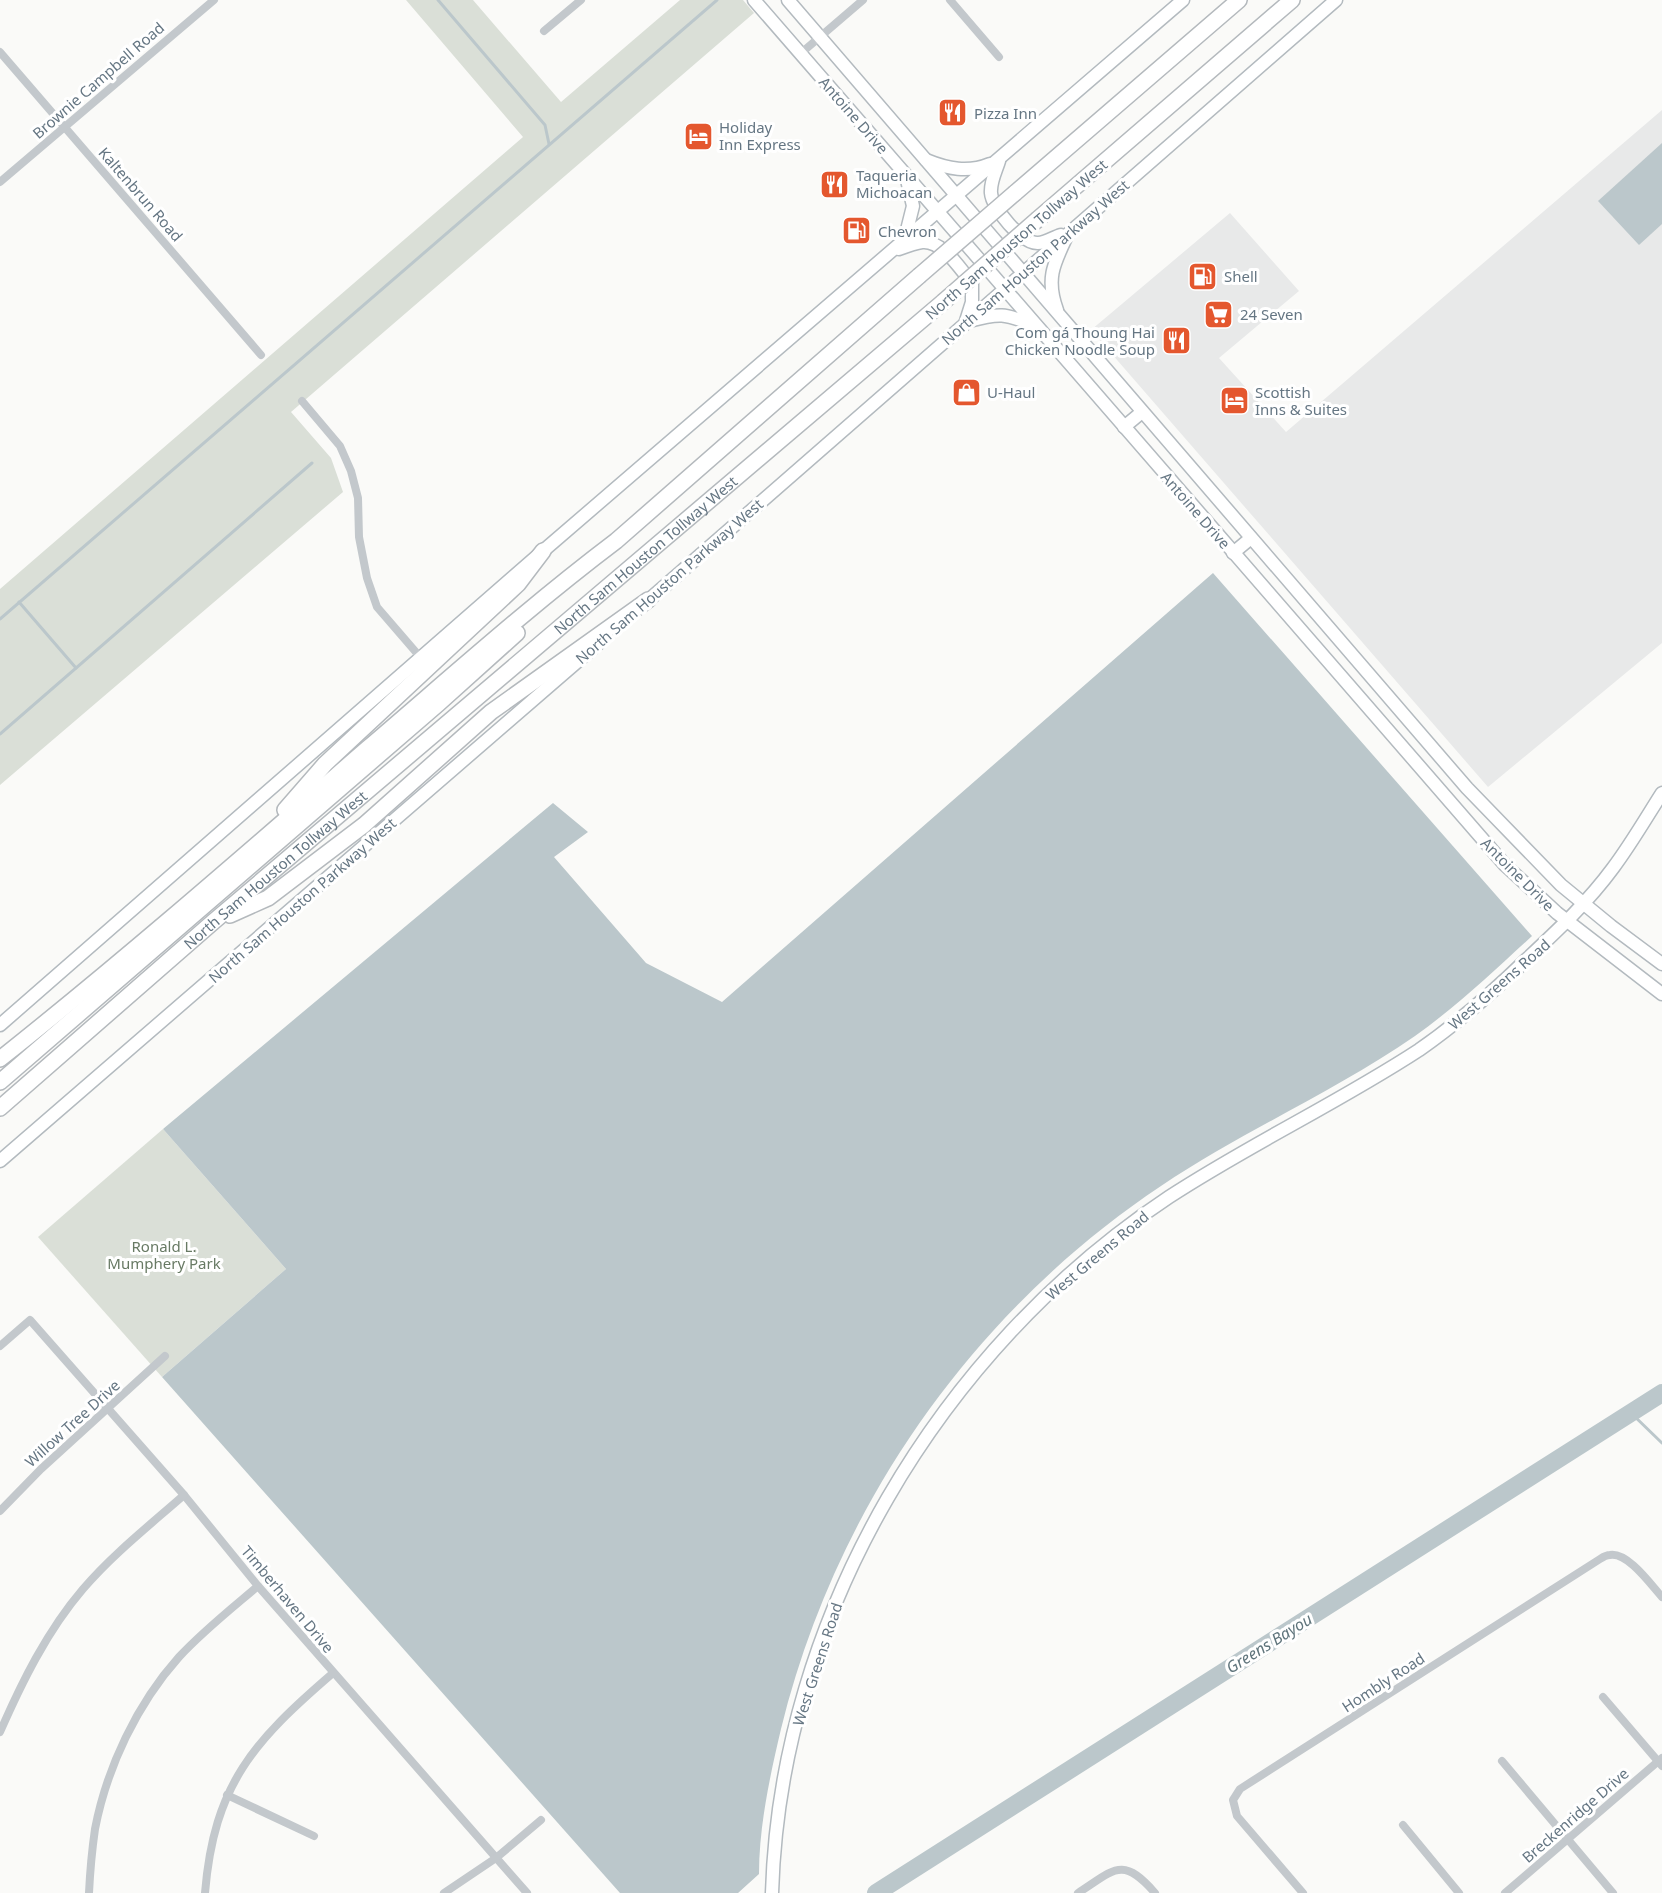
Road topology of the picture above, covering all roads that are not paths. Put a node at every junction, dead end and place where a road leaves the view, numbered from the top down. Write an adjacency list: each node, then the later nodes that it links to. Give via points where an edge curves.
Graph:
1 (214, 0): 16 (street, Brownie Campbell Road)
2 (581, 0): 11 (street)
3 (788, 0): 12 (main road, Antoine Drive)
4 (863, 0): 12 (street)
5 (951, 0): 15 (street)
6 (1183, 0): 18 (main road)
7 (1239, 0): 35 (highway, North Sam Houston Tollway West, bridge)
8 (1292, 0): 48 (highway, North Sam Houston Tollway West, bridge)
9 (1336, 0): 23 (main road, North Sam Houston Parkway West)
10 (758, 4): 14 (main road, Antoine Drive)
11 (544, 32)
12 (820, 37): 14 (street); 17 (main road, Antoine Drive)
13 (0, 52): 16 (street, Kaltenbrun Road)
14 (800, 54): 19 (main road, Antoine Drive)
15 (999, 57)
16 (64, 127): 20 (street, Brownie Campbell Road); 30 (street, Kaltenbrun Road)
17 (926, 160): 18 (main road, via 977,170); 21 (main road, Antoine Drive)
18 (999, 160): 21 (main road); 23 (main road, via 991,195 1016,232 1038,243)
19 (904, 174): 22 (main road, Antoine Drive); 24 (main road, via 913,206)
20 (0, 182)
21 (957, 196): 22 (main road); 25 (main road, Antoine Drive)
22 (938, 212): 24 (main road); 26 (main road, Antoine Drive)
23 (1069, 232): 25 (main road, North Sam Houston Parkway West); 27 (main road, via 1051,276)
24 (899, 246): 28 (main road, via 921,242 942,248 972,283 972,302); 36 (main road)
25 (1022, 273): 26 (main road, North Sam Houston Parkway West); 27 (main road, Antoine Drive)
26 (1004, 288): 28 (main road, North Sam Houston Parkway West); 29 (main road, Antoine Drive)
27 (1059, 316): 32 (main road, Antoine Drive)
28 (965, 322): 29 (main road, via 1009,315); 38 (main road, North Sam Houston Parkway West)
29 (1036, 326): 33 (main road, Antoine Drive)
30 (261, 354)
31 (303, 401): 39 (street, via 340,446 351,471 358,498 359,537 377,607)
32 (1142, 412): 33 (main road); 34 (main road, Antoine Drive)
33 (1124, 427): 37 (main road, Antoine Drive)
34 (1251, 538): 37 (main road); 40 (main road, Antoine Drive)
35 (616, 541): 45 (highway, North Sam Houston Tollway West); 53 (highway, North Sam Houston Tollway West, via 438,704)
36 (543, 551): 39 (main road); 45 (highway, via 518,584 325,764)
37 (1233, 553): 41 (main road, Antoine Drive)
38 (648, 600): 48 (highway, via 491,712 364,825 268,898); 55 (main road, North Sam Houston Parkway West)
39 (421, 658): 51 (main road)
40 (1357, 661): 41 (main road); 42 (main road, Antoine Drive)
41 (1341, 676): 44 (main road, Antoine Drive)
42 (1467, 788): 44 (main road); 46 (main road, Antoine Drive, via 1538,863)
43 (1662, 793): 46 (main road, West Greens Road, via 1615,866)
44 (1450, 803): 47 (main road, Antoine Drive, via 1505,865)
45 (247, 853): 52 (highway, North Sam Houston Tollway West)
46 (1584, 904): 47 (main road, West Greens Road); 49 (main road, Antoine Drive)
47 (1568, 921): 50 (main road, Antoine Drive); 78 (main road, West Greens Road, via 1484,1000 1422,1047 1210,1171 1130,1225 1036,1305 953,1399 924,1439 861,1547 814,1661 781,1798)
48 (213, 922): 54 (highway, North Sam Houston Tollway West)
49 (1662, 964)
50 (1662, 994)
51 (0, 1025)
52 (0, 1059)
53 (0, 1083)
54 (0, 1108)
55 (0, 1161)
56 (0, 1346): 58 (street, Timberhaven Drive, via 30,1320)
57 (165, 1356): 58 (street, Willow Tree Drive)
58 (108, 1408): 59 (street, Timberhaven Drive); 60 (street, Willow Tree Drive)
59 (184, 1495): 61 (street, Timberhaven Drive); 65 (street, via 102,1569 70,1605 32,1666)
60 (0, 1511)
61 (258, 1586): 63 (street, Timberhaven Drive); 74 (street, via 180,1657 136,1718 105,1790 96,1828)
62 (1662, 1597): 81 (street, Hombly Road, via 1636,1567 1610,1554 1240,1789 1233,1800 1237,1816)
63 (333, 1673): 68 (street, via 278,1722); 73 (street, Timberhaven Drive)
64 (1603, 1697): 67 (street)
65 (0, 1732)
66 (1503, 1761): 72 (street)
67 (1661, 1762): 72 (street, Breckenridge Drive)
68 (227, 1795): 71 (street); 75 (street, via 213,1837)
69 (541, 1820): 73 (street)
70 (1403, 1825): 82 (street)
71 (314, 1836)
72 (1567, 1839): 83 (street, Breckenridge Drive); 84 (street)
73 (496, 1857): 76 (street); 77 (street, Timberhaven Drive)
74 (89, 1893)
75 (205, 1893)
76 (444, 1893)
77 (527, 1893)
78 (772, 1893)
79 (1078, 1893): 80 (street, via 1120,1869 1135,1872)
80 (1155, 1893)
81 (1303, 1893)
82 (1459, 1893)
83 (1505, 1893)
84 (1614, 1893)

